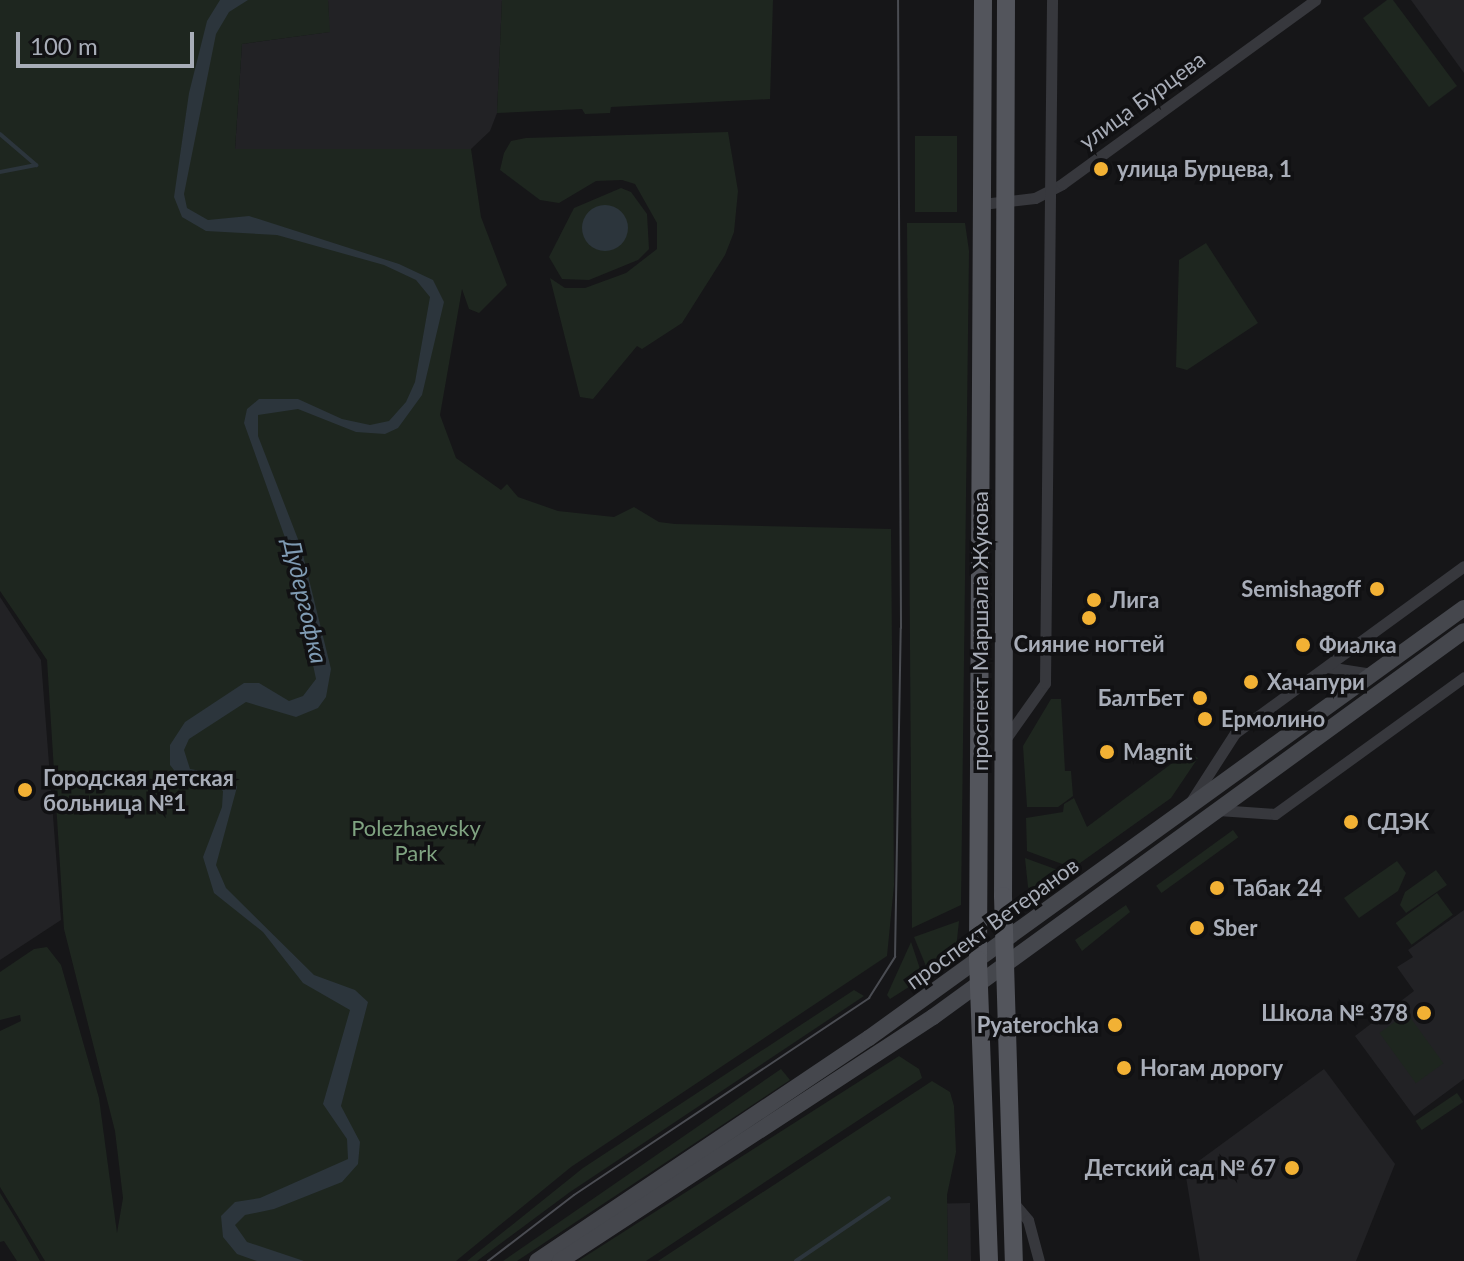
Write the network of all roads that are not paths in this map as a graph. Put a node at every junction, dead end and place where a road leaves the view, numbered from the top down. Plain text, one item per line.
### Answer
1 (983, 0) edge
2 (1006, 0) edge
3 (1052, 0) edge
4 (1315, 0) edge
5 (1050, 191) junction
6 (1003, 203) junction
7 (982, 204) junction
8 (1464, 566) edge
9 (1464, 608) edge
10 (1464, 631) edge
11 (1327, 667) junction
12 (1373, 674) junction
13 (1464, 677) edge
14 (1004, 742) junction
15 (1188, 807) junction
16 (1218, 810) junction
17 (1005, 941) junction
18 (978, 960) junction
19 (1007, 964) junction
20 (979, 984) junction
21 (1012, 1201) junction
22 (537, 1261) edge
23 (560, 1261) edge
24 (989, 1261) edge
25 (1014, 1261) edge
26 (1039, 1261) edge

1 - 7 main road, проспект Маршала Жукова
2 - 6 main road, проспект Маршала Жукова
3 - 5 street
4 - 5 street, улица Бурцева
5 - 6 street, улица Бурцева
5 - 14 street
6 - 7 street, улица Бурцева
6 - 14 main road, проспект Маршала Жукова
7 - 18 main road, проспект Маршала Жукова
8 - 11 street
9 - 12 main road, проспект Ветеранов
10 - 16 main road, проспект Ветеранов
11 - 12 street
11 - 15 street
12 - 15 main road, проспект Ветеранов
13 - 16 street
14 - 17 main road, проспект Маршала Жукова
15 - 17 main road, проспект Ветеранов
16 - 19 main road, проспект Ветеранов
17 - 18 main road, проспект Ветеранов
17 - 19 main road, проспект Маршала Жукова
18 - 20 main road, проспект Маршала Жукова
18 - 22 main road, проспект Ветеранов
19 - 20 main road, проспект Ветеранов
19 - 21 main road, проспект Маршала Жукова
20 - 23 main road, проспект Ветеранов
20 - 24 main road, проспект Маршала Жукова
21 - 25 main road, проспект Маршала Жукова
21 - 26 street

